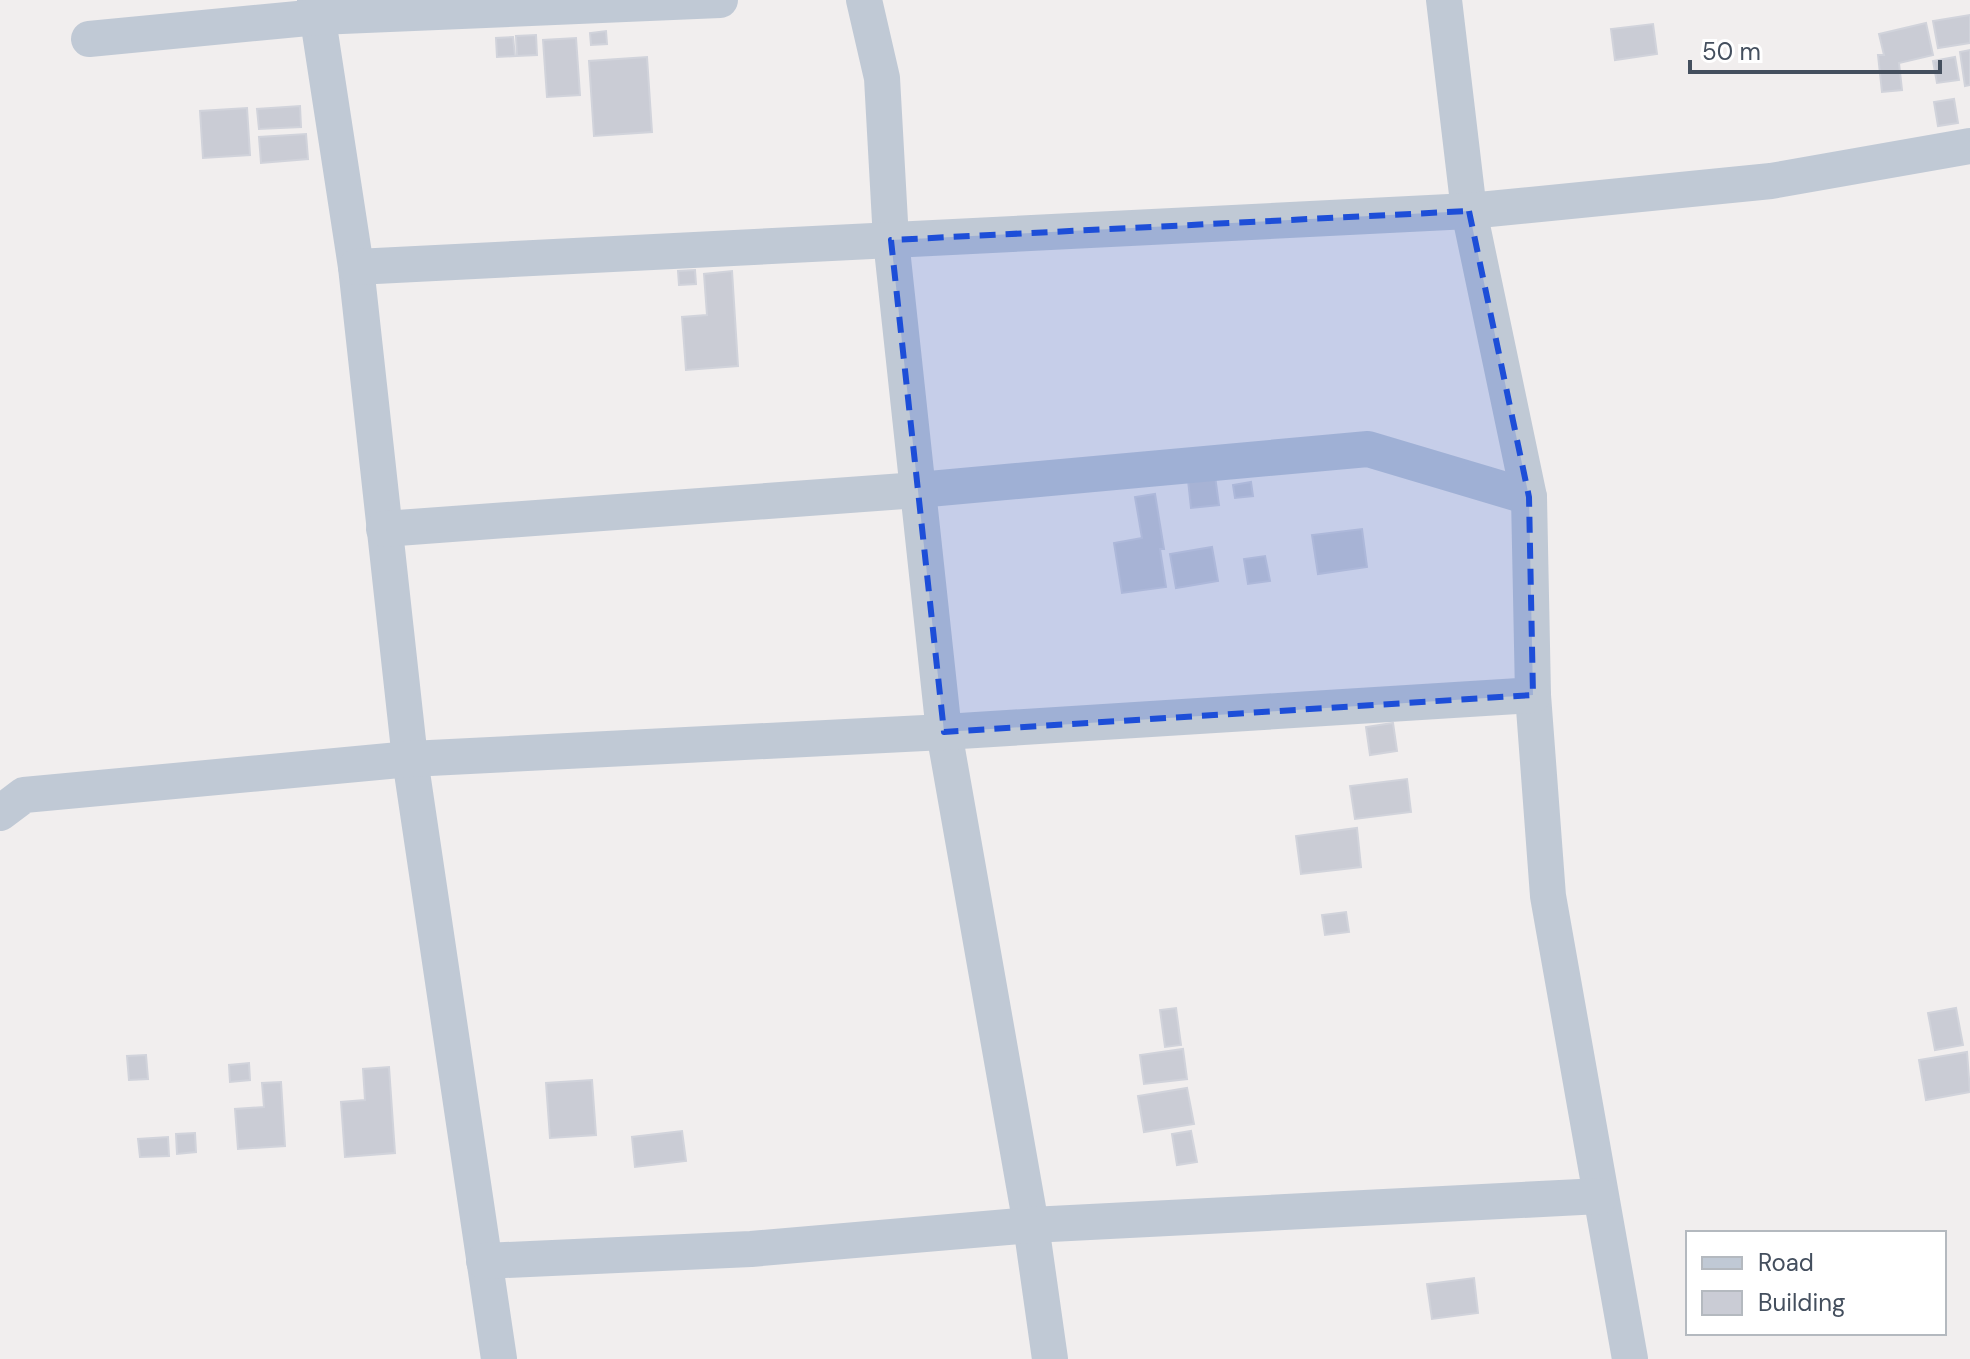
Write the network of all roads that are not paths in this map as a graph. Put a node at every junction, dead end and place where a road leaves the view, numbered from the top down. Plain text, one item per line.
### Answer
1 (720, 0) edge
2 (864, 0) edge
3 (1444, 0) edge
4 (317, 8) edge
5 (89, 39) dead end
6 (1970, 146) edge
7 (1469, 211) junction
8 (891, 240) junction
9 (356, 267) junction
10 (918, 490) junction
11 (1529, 497) junction
12 (384, 529) junction
13 (1533, 695) junction
14 (944, 732) junction
15 (410, 759) junction
16 (0, 813) edge
17 (1600, 1196) junction
18 (1031, 1225) junction
19 (484, 1261) junction
20 (499, 1359) edge
21 (1050, 1359) edge
22 (1630, 1359) edge

1 - 4 street
2 - 8 street
3 - 7 street
4 - 5 street
4 - 9 street
6 - 7 street
7 - 8 street
7 - 11 street
8 - 9 street
8 - 10 street
9 - 12 street
10 - 11 street
10 - 12 street
10 - 14 street
11 - 13 street
12 - 15 street
13 - 14 street
13 - 17 street
14 - 15 street
14 - 18 street
15 - 16 street
15 - 19 street
17 - 18 street
17 - 22 street
18 - 19 street
18 - 21 street
19 - 20 street

